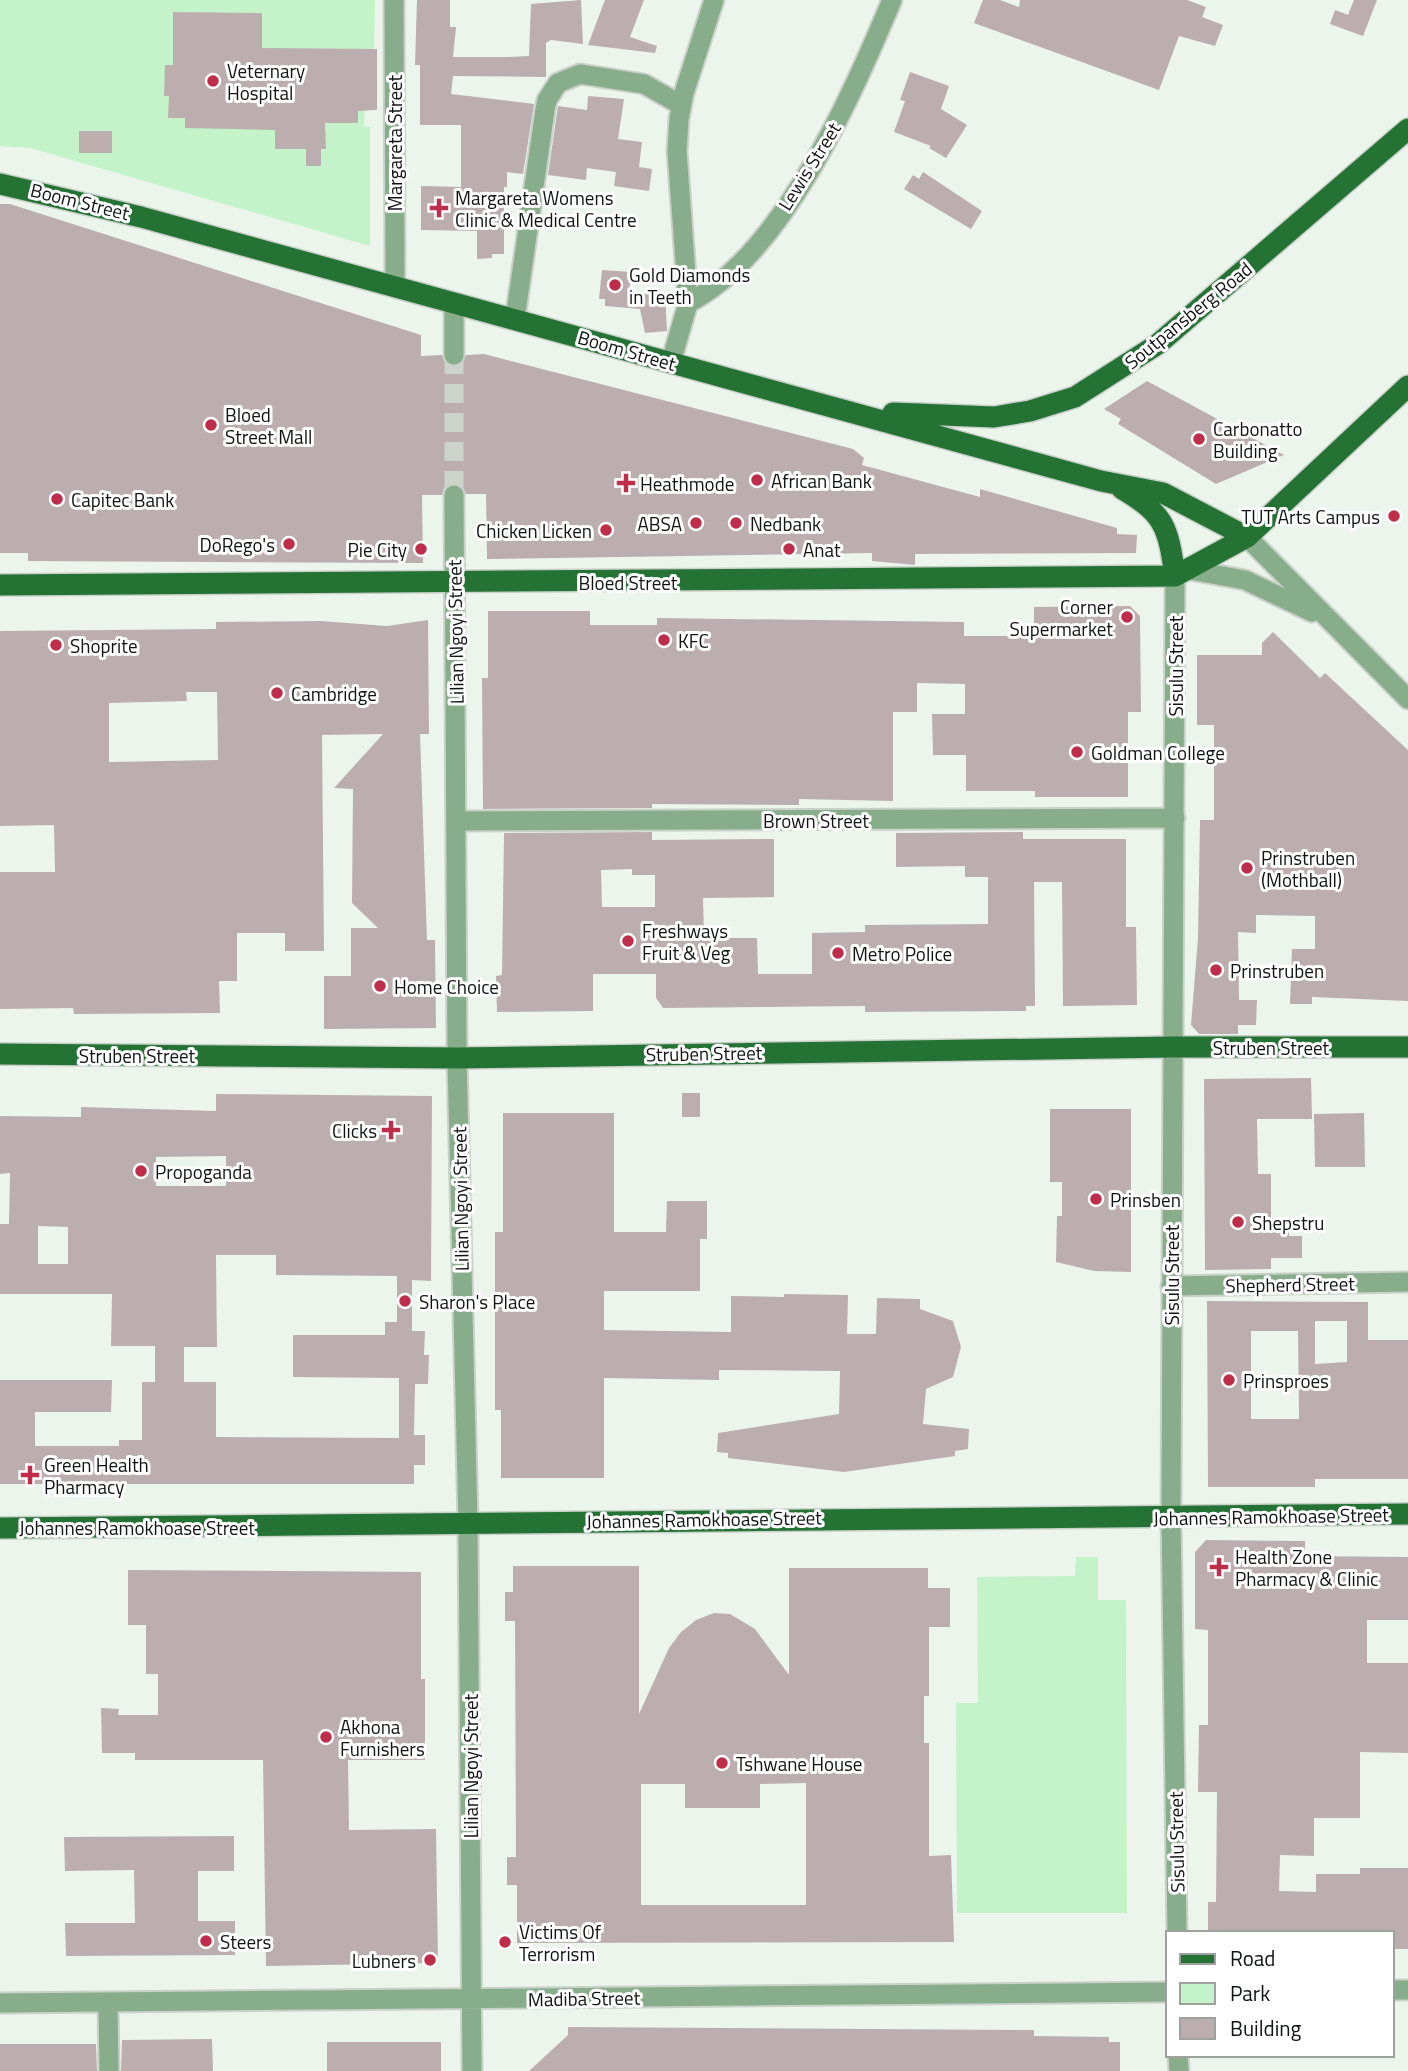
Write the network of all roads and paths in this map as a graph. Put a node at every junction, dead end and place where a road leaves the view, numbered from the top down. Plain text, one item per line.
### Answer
1 (394, 0) edge
2 (714, 0) edge
3 (892, 0) edge
4 (681, 105) junction
5 (1408, 129) edge
6 (0, 184) edge
7 (395, 286) junction
8 (454, 303) junction
9 (688, 303) junction
10 (515, 319) junction
11 (454, 355) tunnel mouth
12 (671, 362) junction
13 (1408, 386) edge
14 (846, 409) junction
15 (1114, 484) junction
16 (454, 495) tunnel mouth
17 (1247, 537) junction
18 (1182, 573) junction
19 (455, 583) junction
20 (0, 585) edge
21 (1325, 618) junction
22 (1408, 699) edge
23 (1175, 818) junction
24 (458, 821) junction
25 (1171, 1046) junction
26 (1408, 1047) edge
27 (0, 1054) edge
28 (457, 1058) junction
29 (1408, 1282) edge
30 (1171, 1286) junction
31 (1408, 1514) edge
32 (1171, 1517) junction
33 (468, 1524) junction
34 (0, 1528) edge
35 (1177, 1931) edge
36 (1166, 1992) edge
37 (471, 2000) junction
38 (108, 2002) junction
39 (0, 2003) edge
40 (108, 2071) edge
41 (472, 2071) edge

1 - 7 street, Margareta Street
2 - 4 street
3 - 9 street, Lewis Street
4 - 9 street
4 - 10 street
5 - 14 main road, Soutpansberg Road
6 - 7 main road, Boom Street
7 - 8 main road, Boom Street
8 - 10 main road, Boom Street
8 - 11 street
9 - 12 street
10 - 12 main road, Boom Street
12 - 14 main road, Boom Street
13 - 17 main road
14 - 15 main road, Boom Street
15 - 17 main road, Boom Street
15 - 18 main road
16 - 19 street, Lilian Ngoyi Street
17 - 18 main road, Bloed Street
17 - 21 street
18 - 19 main road, Bloed Street
18 - 21 street
18 - 23 street, Sisulu Street
19 - 20 main road, Bloed Street
19 - 24 street, Lilian Ngoyi Street
21 - 22 street
23 - 24 street, Brown Street
23 - 25 street, Sisulu Street
24 - 28 street, Lilian Ngoyi Street
25 - 26 main road, Struben Street
25 - 28 main road, Struben Street
25 - 30 street, Sisulu Street
27 - 28 main road, Struben Street
28 - 33 street, Lilian Ngoyi Street
29 - 30 street, Shepherd Street
30 - 32 street, Sisulu Street
31 - 32 main road, Johannes Ramokhoase Street
32 - 33 main road, Johannes Ramokhoase Street
32 - 35 street, Sisulu Street
33 - 34 main road, Johannes Ramokhoase Street
33 - 37 street, Lilian Ngoyi Street
36 - 37 street, Madiba Street
37 - 38 street, Madiba Street
37 - 41 street, Lilian Ngoyi Street
38 - 39 street, Madiba Street
38 - 40 street

